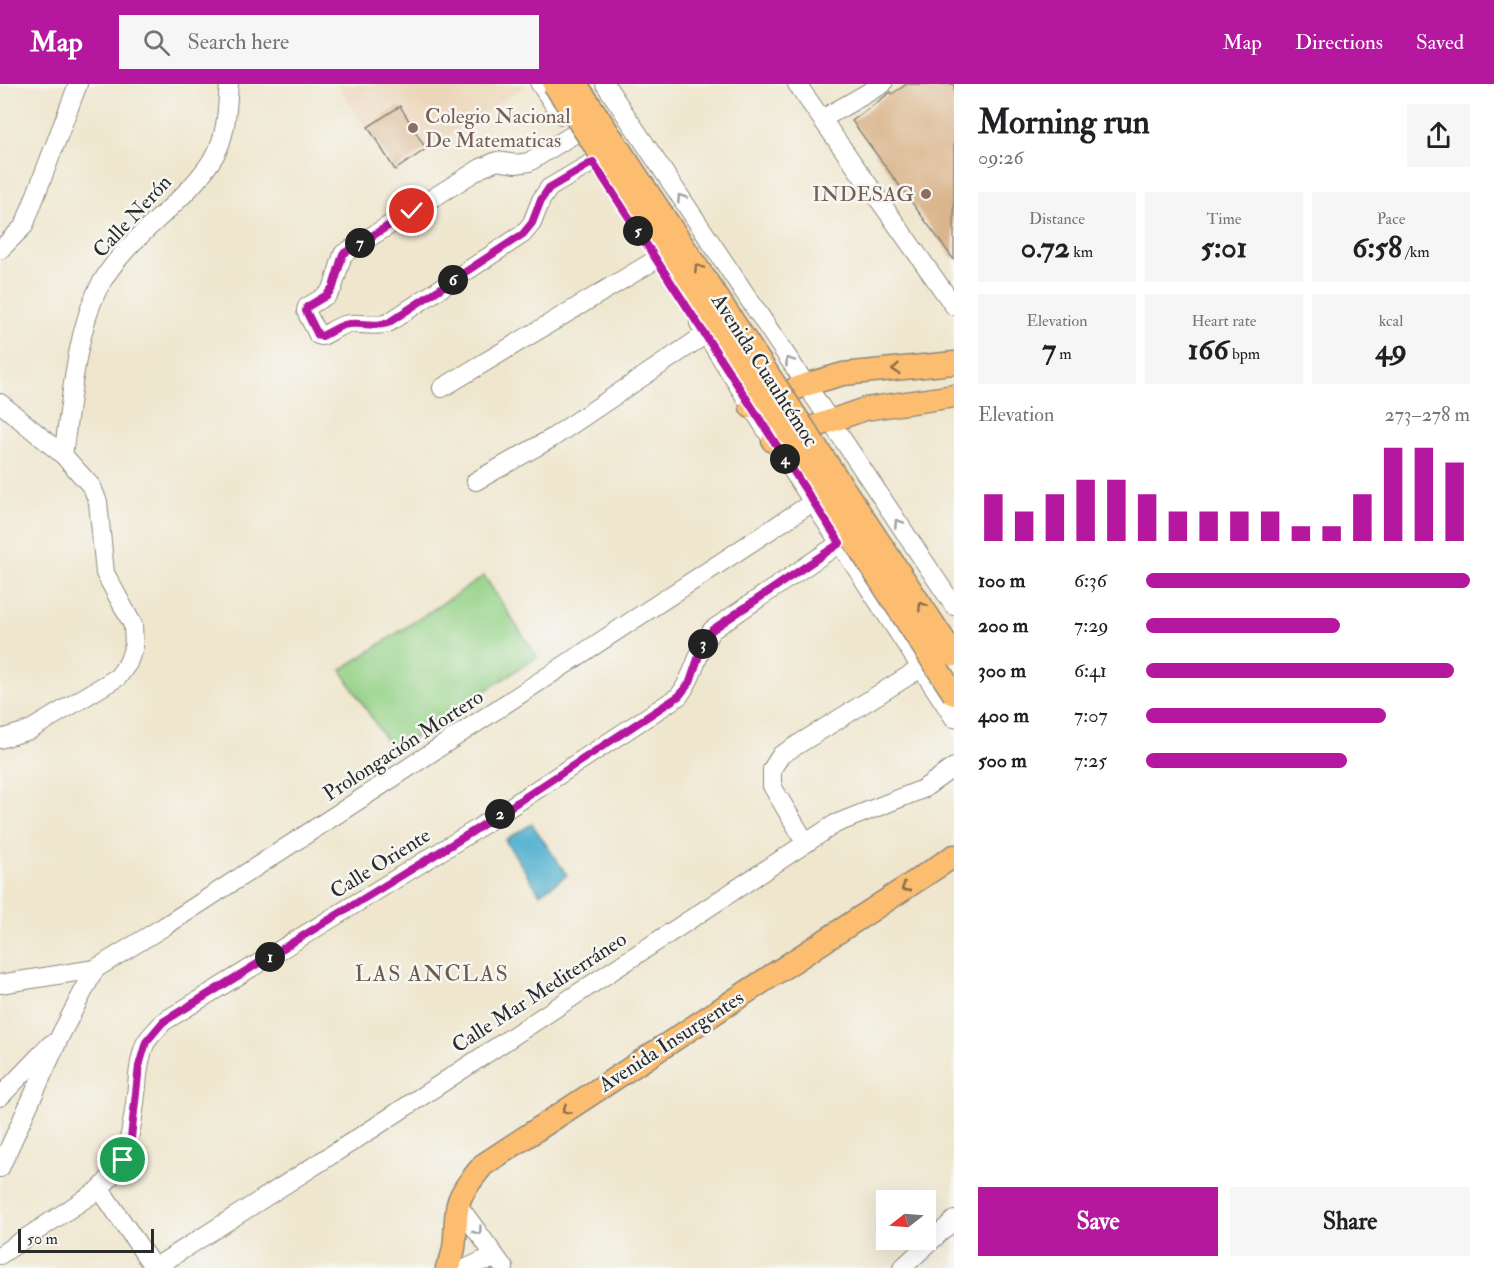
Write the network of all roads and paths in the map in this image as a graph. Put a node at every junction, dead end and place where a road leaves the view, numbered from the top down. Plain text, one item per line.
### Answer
1 (78, 84) edge
2 (229, 84) edge
3 (540, 84) edge
4 (554, 84) edge
5 (576, 84) edge
6 (605, 84) edge
7 (797, 84) edge
8 (883, 84) edge
9 (822, 119) junction
10 (574, 134) junction
11 (593, 162) junction
12 (0, 250) edge
13 (657, 259) junction
14 (954, 306) edge
15 (706, 334) junction
16 (954, 363) edge
17 (805, 385) junction
18 (442, 388) dead end
19 (954, 396) edge
20 (0, 403) edge
21 (751, 407) junction
22 (829, 420) junction
23 (773, 441) junction
24 (63, 454) junction
25 (476, 481) dead end
26 (813, 502) junction
27 (840, 543) junction
28 (954, 606) edge
29 (954, 655) edge
30 (921, 668) junction
31 (954, 694) edge
32 (954, 717) edge
33 (0, 739) edge
34 (954, 767) edge
35 (806, 843) junction
36 (954, 856) edge
37 (95, 969) junction
38 (0, 984) edge
39 (61, 1034) junction
40 (0, 1097) edge
41 (0, 1168) edge
42 (100, 1189) junction
43 (458, 1205) junction
44 (954, 1220) edge
45 (0, 1254) edge
46 (500, 1263) edge
47 (154, 1268) edge
48 (447, 1268) edge
49 (467, 1268) edge
50 (902, 1268) edge

1 - 12 street
2 - 24 street, Calle Nerón
3 - 10 street
4 - 31 main road, Avenida Cuauhtémoc, bridge
29 -> 5 main road, Avenida Cuauhtémoc, bridge
17 -> 6 street
7 - 9 street
8 - 9 street
9 - 14 street
10 - 11 street
10 - 11 street
11 - 13 street
13 - 15 street
13 - 18 street
15 - 21 street
15 - 25 street
16 -> 17 main road
17 - 21 main road
17 - 22 street
19 - 22 main road
20 - 24 street
21 - 23 street
22 - 23 main road
28 -> 22 street
23 - 26 street
24 - 33 street
26 - 27 street
26 - 37 street, Prolongación Mortero
27 - 30 street
27 - 42 street, Calle Oriente
30 - 32 street
30 - 35 street
34 - 35 street, Calle Mar Mediterráneo
35 - 47 street, Calle Mar Mediterráneo
36 -> 43 main road, Avenida Insurgentes
37 - 38 street, Prolongación Mortero
37 - 39 street
39 - 40 street
39 - 41 street
42 - 45 street, Calle Oriente
42 - 47 street
43 -> 46 street
43 - 48 main road, Avenida Insurgentes
44 - 50 street
46 - 49 street

